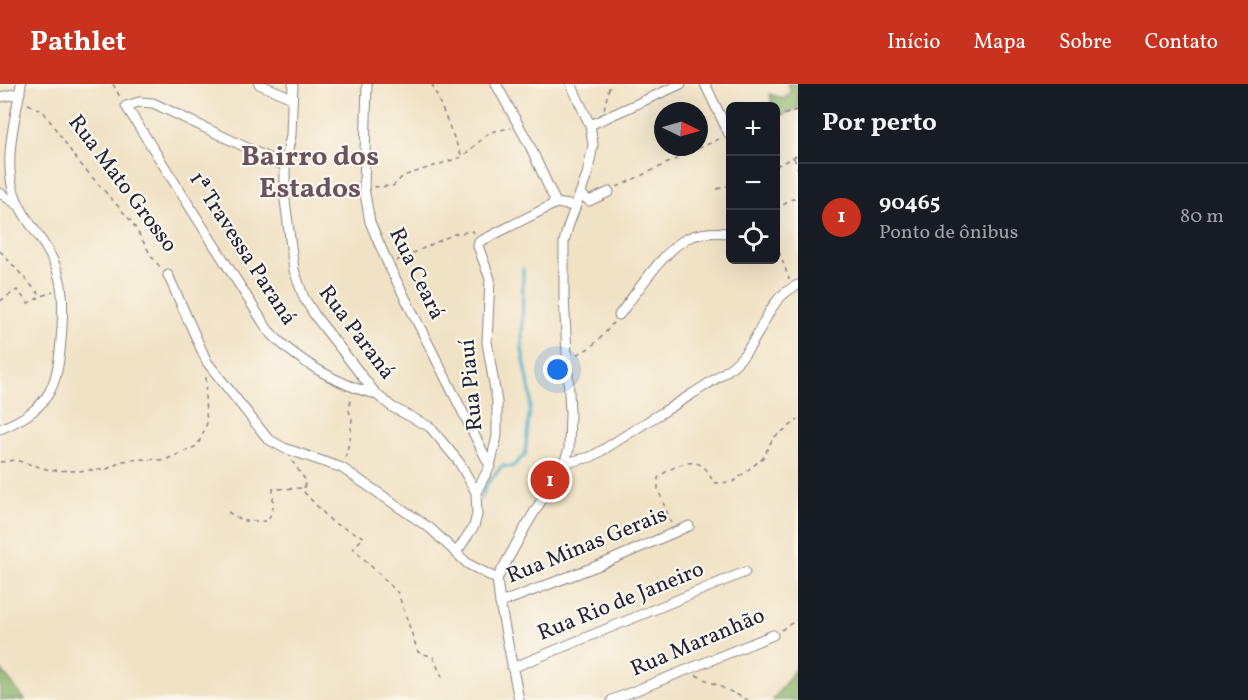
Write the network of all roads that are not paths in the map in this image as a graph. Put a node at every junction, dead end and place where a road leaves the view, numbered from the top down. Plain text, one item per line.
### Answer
1 (259, 84) edge
2 (292, 84) edge
3 (367, 84) edge
4 (496, 84) edge
5 (571, 84) edge
6 (681, 84) edge
7 (705, 84) edge
8 (20, 93) edge
9 (0, 97) edge
10 (292, 98) junction
11 (590, 125) junction
12 (726, 127) edge
13 (285, 166) junction
14 (609, 192) road end
15 (0, 193) edge
16 (580, 193) junction
17 (556, 203) junction
18 (18, 206) junction
19 (575, 206) junction
20 (726, 232) edge
21 (168, 275) road end
22 (795, 286) edge
23 (619, 315) road end
24 (376, 394) junction
25 (0, 429) edge
26 (564, 463) junction
27 (490, 466) junction
28 (476, 492) junction
29 (688, 526) dead end
30 (456, 553) junction
31 (745, 572) dead end
32 (497, 579) junction
33 (500, 603) junction
34 (773, 635) road end
35 (512, 668) junction
36 (519, 700) edge
37 (612, 700) edge

1 - 10 street
2 - 10 street, Rua Paraná
3 - 27 street, Rua Ceará
4 - 17 street
5 - 11 street
6 - 11 street
7 - 12 street
8 - 9 street
8 - 18 street
10 - 13 street, Rua Paraná
11 - 16 street
13 - 24 street, Rua Paraná
13 - 24 street, 1ª Travessa Paraná
14 - 16 street
15 - 18 street
16 - 19 street
17 - 19 street
17 - 27 street, Rua Piauí
18 - 25 street
19 - 26 street
20 - 23 street
21 - 30 street, Rua Mato Grosso
22 - 26 street
24 - 28 street, Rua Paraná
26 - 32 street
27 - 28 street, Rua Piauí
28 - 30 street, Rua Piauí
29 - 33 street, Rua Minas Gerais
30 - 32 street, Rua Mato Grosso
31 - 35 street, Rua Rio de Janeiro
32 - 33 street
33 - 35 street
34 - 37 street, Rua Maranhão
35 - 36 street

